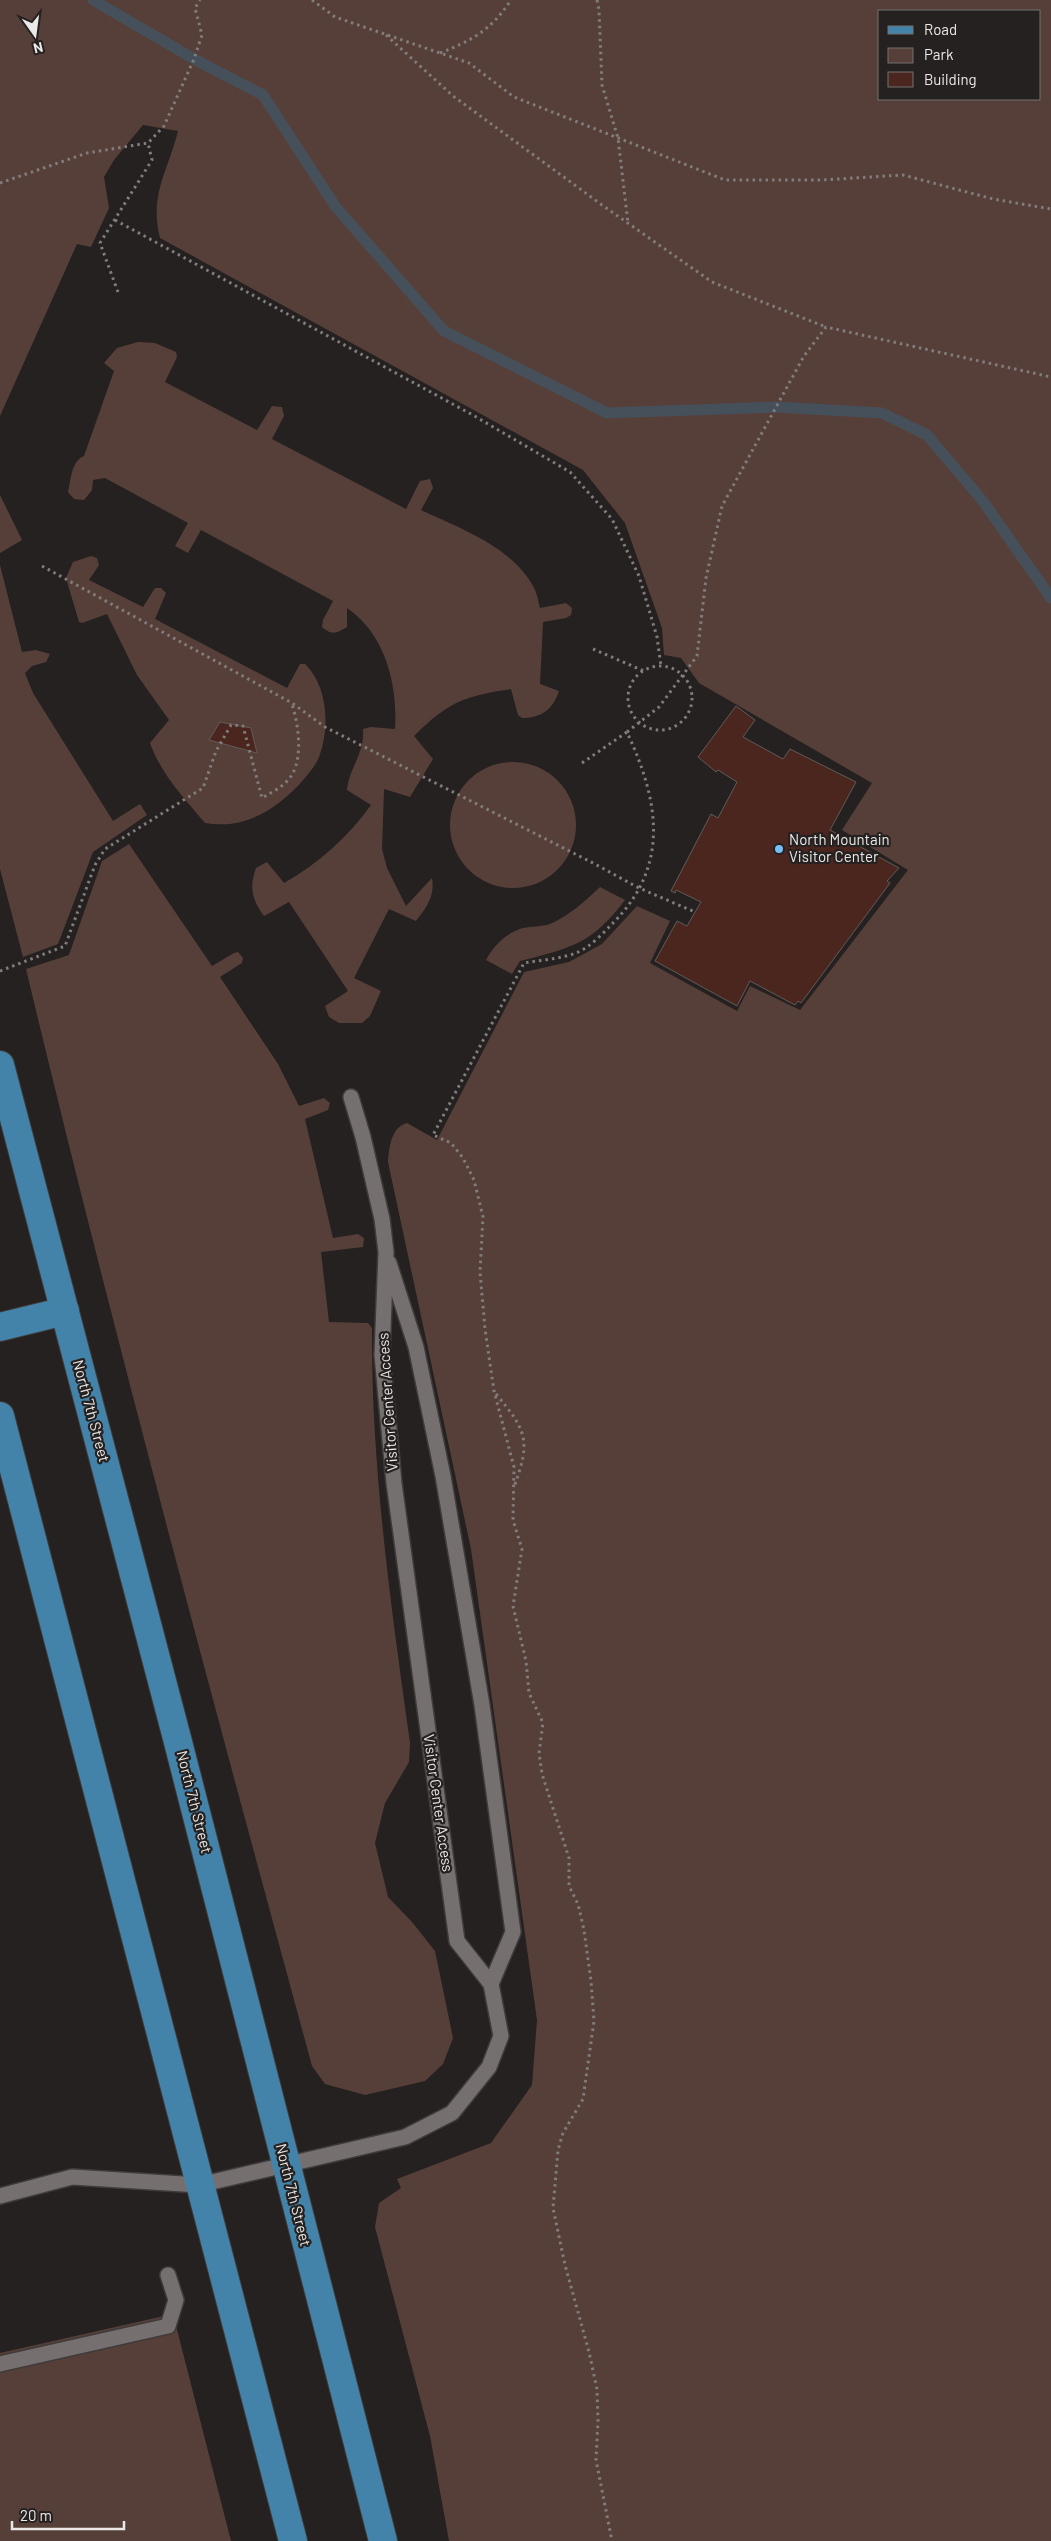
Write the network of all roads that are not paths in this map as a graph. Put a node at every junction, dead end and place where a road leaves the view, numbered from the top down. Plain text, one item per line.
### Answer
1 (0, 1065) edge
2 (351, 1097) dead end
3 (386, 1252) junction
4 (65, 1311) junction
5 (0, 1327) edge
6 (0, 1416) edge
7 (491, 1984) junction
8 (285, 2163) junction
9 (198, 2186) junction
10 (0, 2196) edge
11 (168, 2275) dead end
12 (0, 2364) edge
13 (293, 2541) edge
14 (382, 2541) edge

1 - 4 main road, North 7th Street
2 - 3 lane
3 - 7 lane, Visitor Center Access
3 - 7 lane, Visitor Center Access
4 - 5 main road
4 - 8 main road, North 7th Street
6 - 9 main road
7 - 8 lane, Visitor Center Access
8 - 9 lane, Visitor Center Access
8 - 14 main road, North 7th Street
9 - 10 lane, Visitor Center Access
9 - 13 main road
11 - 12 lane

